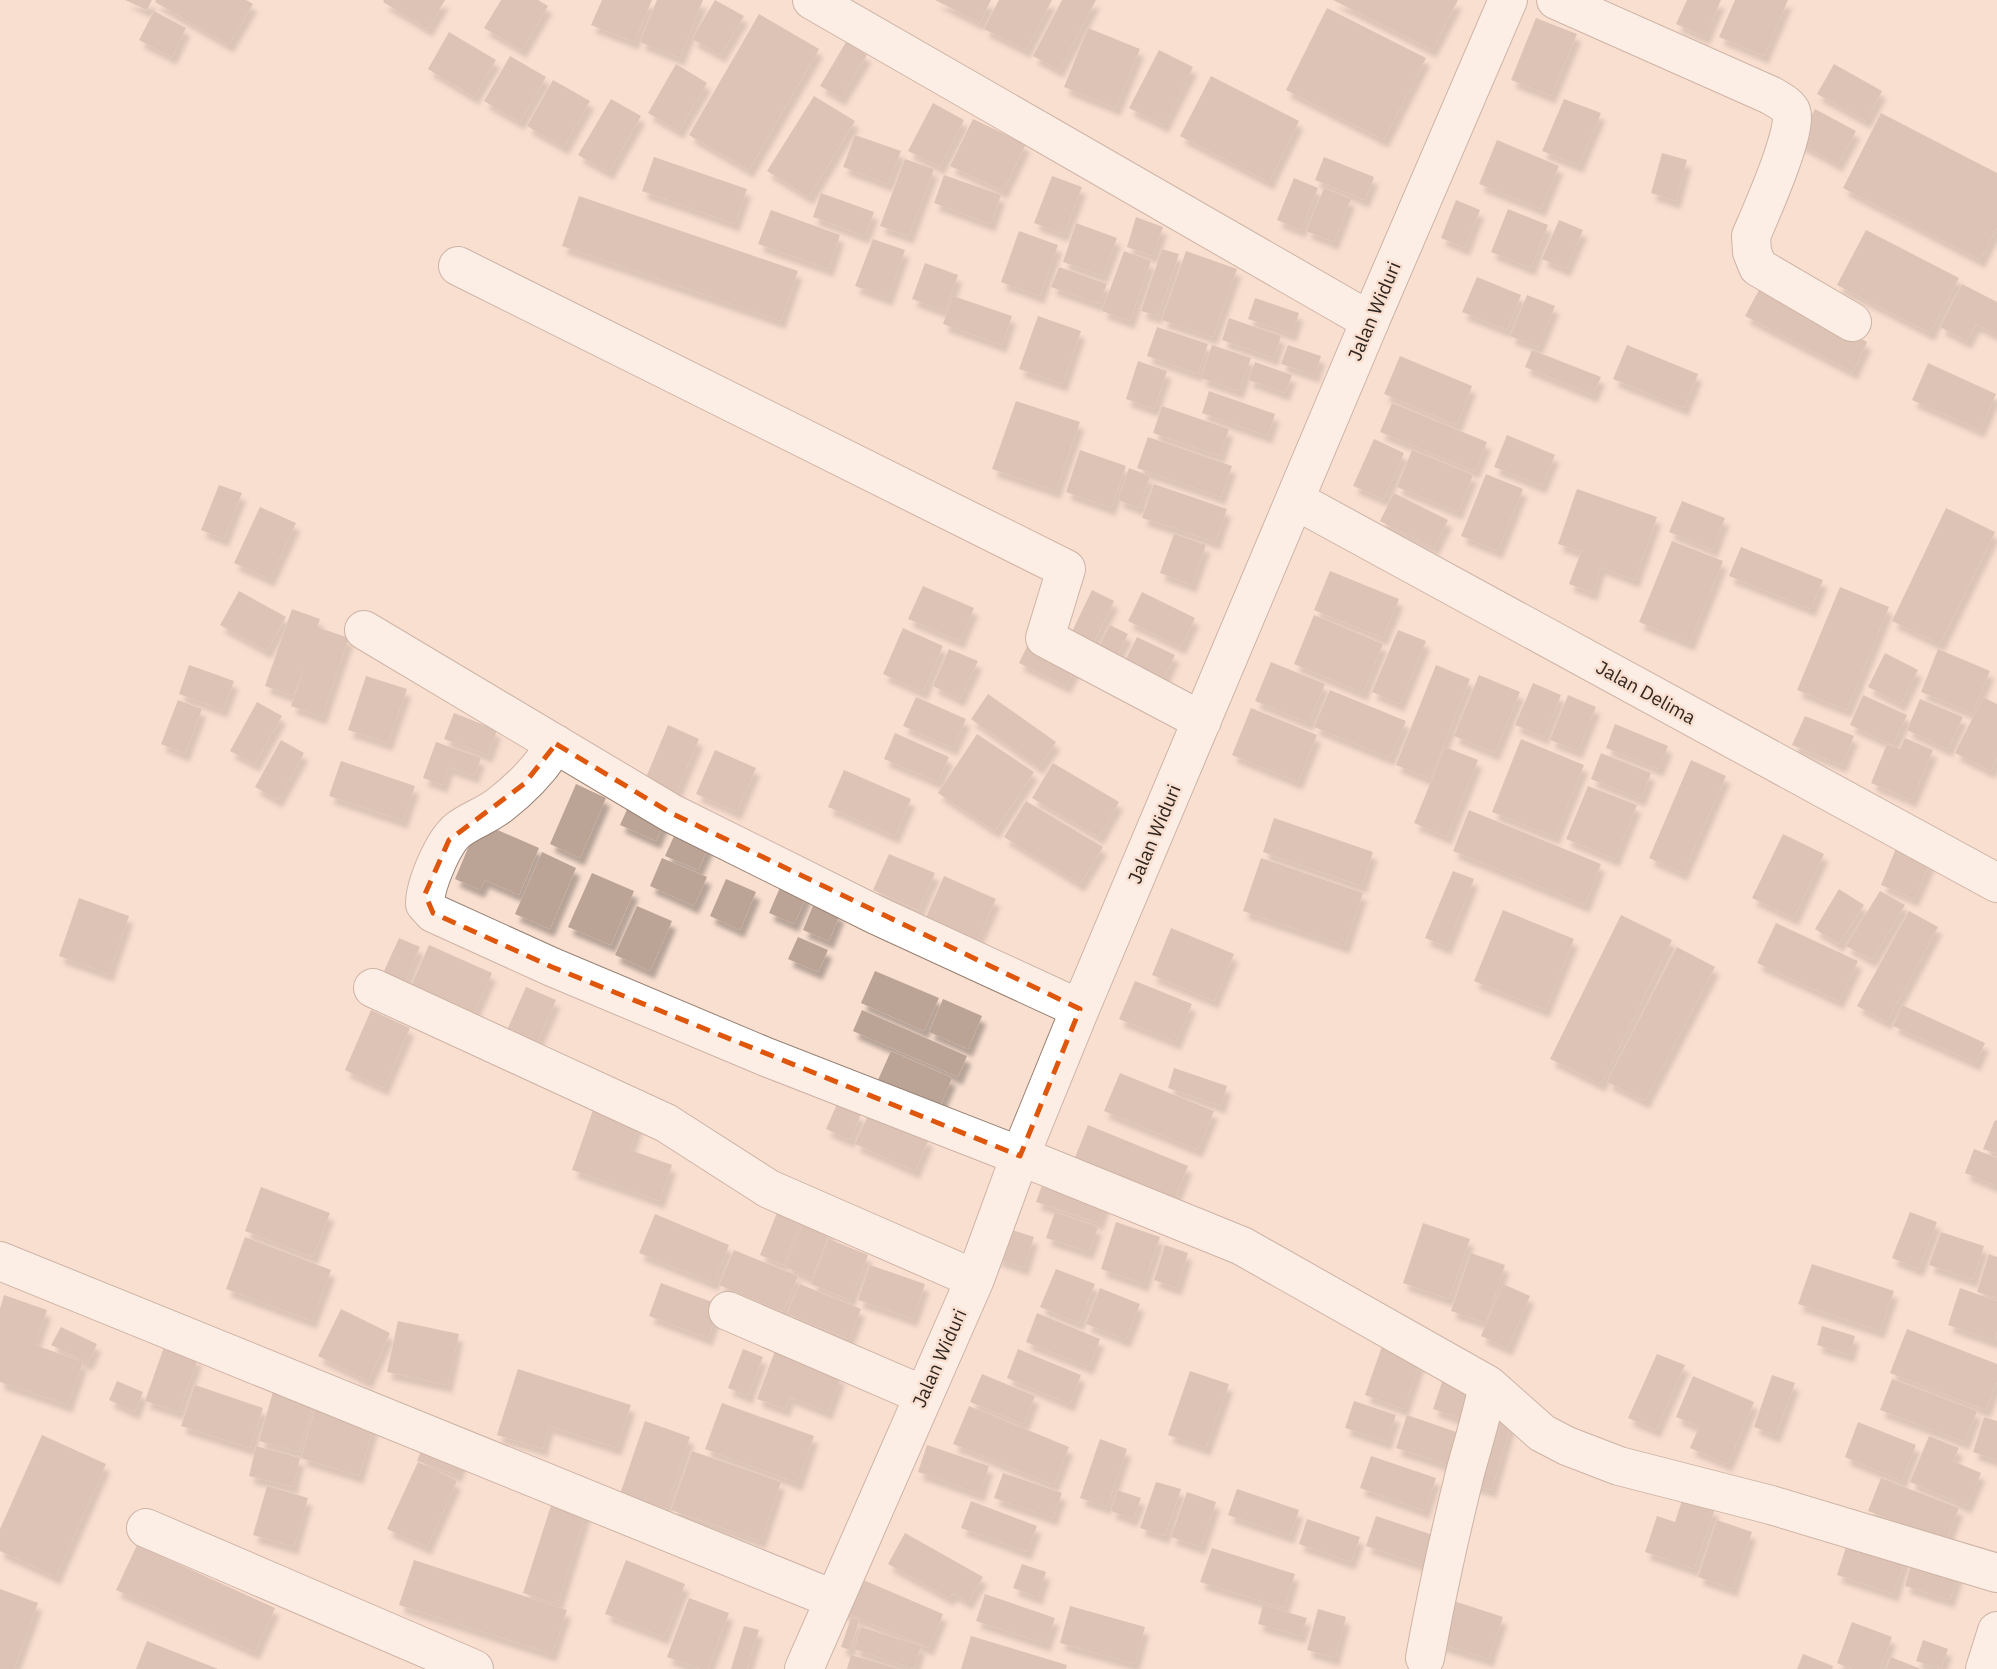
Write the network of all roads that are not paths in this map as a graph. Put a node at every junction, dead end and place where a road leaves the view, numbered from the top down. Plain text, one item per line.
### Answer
1 (812, 0) edge
2 (1508, 0) edge
3 (1556, 0) edge
4 (458, 266) dead end
5 (1370, 321) junction
6 (1852, 322) dead end
7 (1295, 500) junction
8 (364, 630) dead end
9 (1202, 721) junction
10 (556, 744) junction
11 (1997, 883) edge
12 (373, 989) dead end
13 (1080, 1009) junction
14 (1020, 1156) junction
15 (0, 1261) edge
16 (975, 1279) junction
17 (728, 1311) dead end
18 (1488, 1385) junction
19 (923, 1395) junction
20 (146, 1528) dead end
21 (1997, 1573) edge
22 (833, 1599) junction
23 (1997, 1631) edge
24 (1425, 1658) dead end
25 (474, 1669) edge
26 (804, 1669) edge
27 (1985, 1669) edge

1 - 5 street
2 - 5 street, Jalan Widuri
3 - 6 street
4 - 9 street
5 - 7 street, Jalan Widuri
7 - 9 street, Jalan Widuri
7 - 11 street, Jalan Delima
8 - 10 street
9 - 13 street, Jalan Widuri
10 - 13 street
10 - 14 street
12 - 16 street
13 - 14 street, Jalan Widuri
14 - 16 street, Jalan Widuri
14 - 18 street
15 - 22 street
16 - 19 street, Jalan Widuri
17 - 19 street
18 - 21 street
18 - 24 street
19 - 22 street, Jalan Widuri
20 - 25 street
22 - 26 street, Jalan Widuri
23 - 27 street

